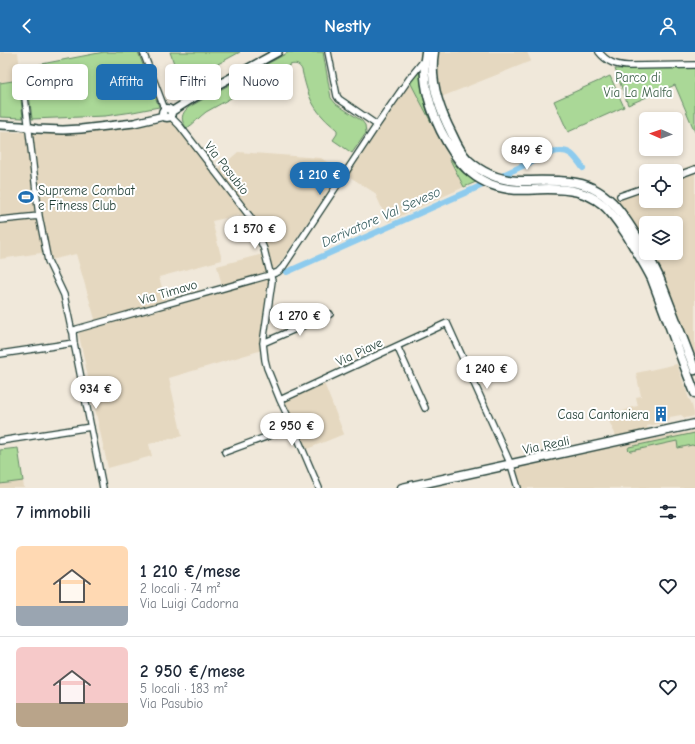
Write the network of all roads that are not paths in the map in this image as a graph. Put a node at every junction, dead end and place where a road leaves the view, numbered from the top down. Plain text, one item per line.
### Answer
1 (143, 52) edge
2 (273, 52) edge
3 (278, 52) edge
4 (328, 52) edge
5 (434, 52) edge
6 (599, 52) edge
7 (426, 55) edge
8 (695, 65) edge
9 (221, 81) edge
10 (221, 83) edge
11 (26, 100) edge
12 (190, 100) edge
13 (167, 113) junction
14 (0, 125) edge
15 (377, 125) junction
16 (29, 128) junction
17 (0, 129) edge
18 (695, 169) edge
19 (683, 173) edge
20 (639, 189) edge
21 (620, 196) dead end
22 (39, 216) junction
23 (0, 220) edge
24 (639, 240) edge
25 (650, 260) edge
26 (270, 275) junction
27 (330, 314) dead end
28 (73, 333) junction
29 (74, 343) junction
30 (263, 344) junction
31 (397, 346) junction
32 (0, 354) edge
33 (695, 370) edge
34 (695, 392) edge
35 (280, 400) junction
36 (424, 408) dead end
37 (695, 424) edge
38 (91, 427) junction
39 (292, 427) junction
40 (0, 441) edge
41 (225, 452) dead end
42 (511, 465) junction
43 (427, 485) edge
44 (103, 488) edge
45 (319, 488) edge
46 (402, 488) edge
47 (518, 488) edge

1 - 13 street, Via Pasubio
2 - 9 street
3 - 10 street
4 - 15 street
5 - 24 main road
6 - 8 street
7 - 15 street
7 - 34 main road
11 - 16 street
12 - 13 street
13 - 16 street
13 - 26 street, Via Pasubio
14 - 16 street
15 - 26 street
16 - 17 street
16 - 22 street
18 - 19 street
20 - 21 street
22 - 23 street
22 - 28 street
25 - 33 main road
26 - 28 street, Via Timavo
26 - 30 street, Via Pasubio
27 - 30 street
28 - 29 street
29 - 32 street
29 - 38 street
30 - 35 street, Via Pasubio
31 - 35 street, Via Piave
31 - 36 street
31 - 42 street, Via Piave
35 - 39 street, Via Pasubio
37 - 42 main road, Via Reali
38 - 40 street
38 - 44 street
39 - 41 street
39 - 45 street, Via Pasubio
42 - 43 main road, Via Reali
42 - 47 street
43 - 46 main road, Via Reali

